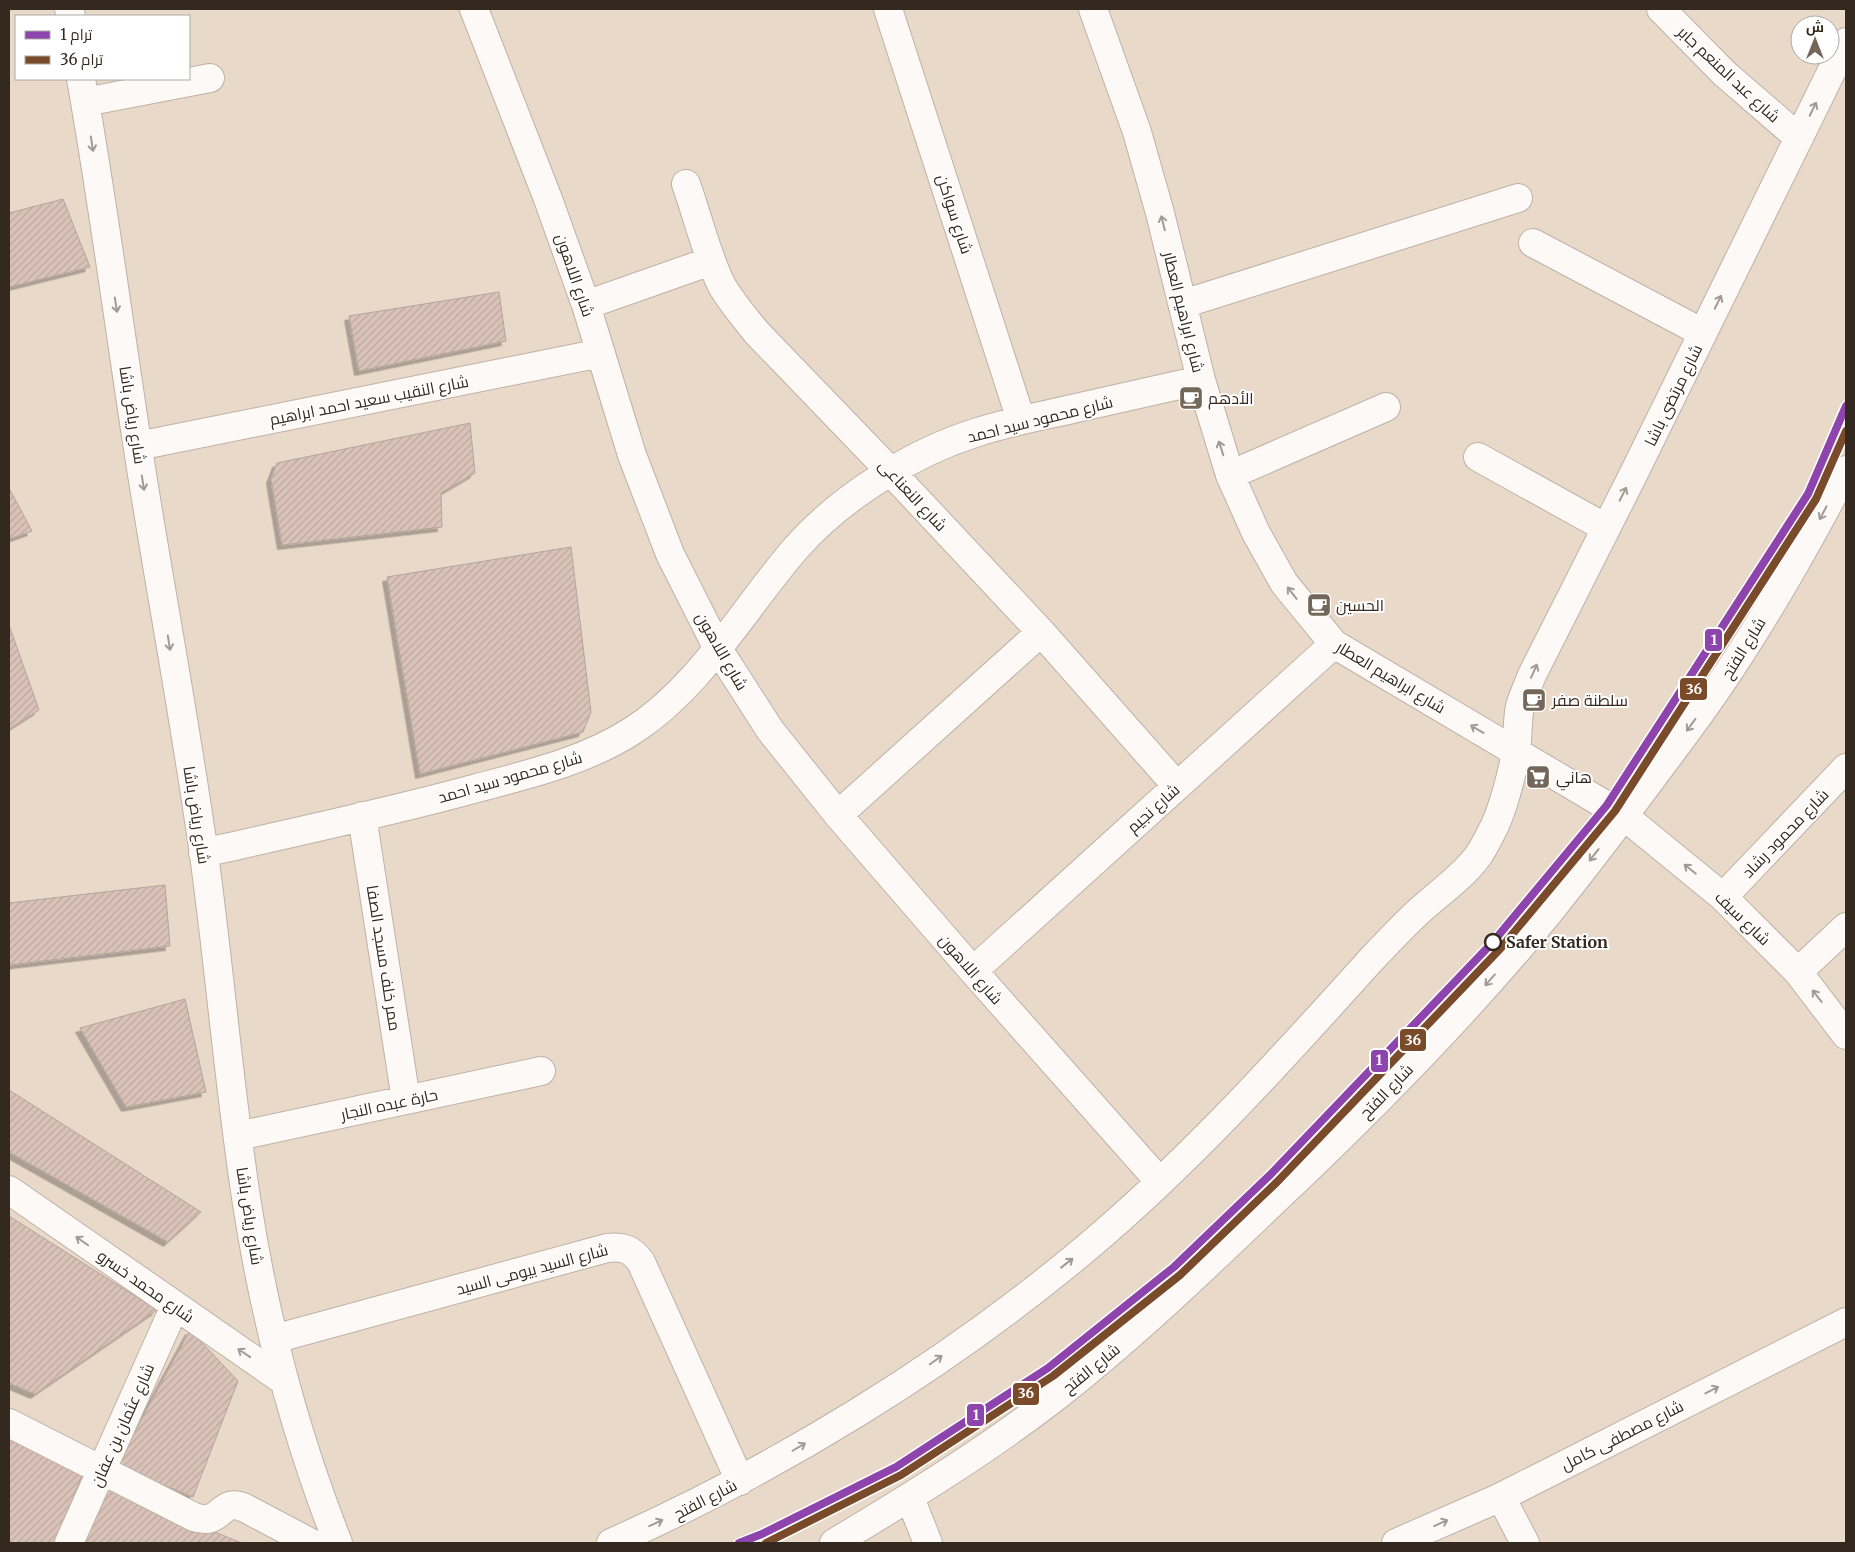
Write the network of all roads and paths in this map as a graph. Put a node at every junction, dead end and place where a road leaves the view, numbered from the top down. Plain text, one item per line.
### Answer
1 (474, 9) edge
2 (888, 9) edge
3 (1093, 9) edge
4 (1661, 9) edge
5 (1846, 42) edge
6 (210, 78) dead end
7 (189, 80) edge
8 (190, 80) edge
9 (83, 90) edge
10 (1799, 138) junction
11 (686, 184) dead end
12 (1518, 198) dead end
13 (1533, 243) dead end
14 (711, 261) junction
15 (586, 304) junction
16 (1183, 304) junction
17 (1703, 333) junction
18 (601, 353) junction
19 (1201, 380) junction
20 (1386, 407) dead end
21 (1021, 420) junction
22 (138, 446) junction
23 (1478, 457) dead end
24 (1846, 470) edge
25 (892, 472) junction
26 (1230, 475) junction
27 (1606, 528) junction
28 (1040, 632) junction
29 (1334, 644) junction
30 (718, 649) junction
31 (1516, 752) junction
32 (1846, 768) edge
33 (1177, 786) junction
34 (838, 815) junction
35 (362, 816) junction
36 (1624, 816) junction
37 (203, 853) junction
38 (1723, 897) junction
39 (1846, 927) edge
40 (973, 971) junction
41 (1798, 972) junction
42 (1846, 1035) edge
43 (540, 1071) dead end
44 (406, 1100) junction
45 (238, 1136) junction
46 (1160, 1182) junction
47 (9, 1190) edge
48 (175, 1306) junction
49 (1846, 1322) edge
50 (274, 1339) junction
51 (284, 1381) junction
52 (9, 1422) edge
53 (102, 1469) junction
54 (740, 1480) junction
55 (1501, 1497) junction
56 (910, 1498) junction
57 (68, 1543) edge
58 (311, 1543) edge
59 (338, 1543) edge
60 (611, 1543) edge
61 (834, 1543) edge
62 (928, 1543) edge
63 (1396, 1543) edge
64 (1525, 1543) edge

1 - 15 street, شارع اللاهون
2 - 21 street, شارع سواكن
16 -> 3 street, شارع ابراهيم العطار
4 - 10 street, شارع عبد المنعم جابر
10 -> 5 street, شارع مرتضى باشا
6 - 8 street
7 - 9 street
9 -> 22 street, شارع رياض باشا
17 -> 10 street, شارع مرتضى باشا
11 - 14 street, شارع النعناعى
12 - 16 street
13 - 17 street
14 - 15 street
14 - 25 street, شارع النعناعى
15 - 18 street, شارع اللاهون
16 - 19 street, شارع ابراهيم العطار
27 -> 17 street, شارع مرتضى باشا
18 - 22 street, شارع النقيب سعيد احمد ابراهيم
18 - 30 street, شارع اللاهون
19 - 21 street, شارع محمود سيد احمد
26 -> 19 street, شارع ابراهيم العطار
20 - 26 street
21 - 25 street, شارع محمود سيد احمد
22 -> 37 street, شارع رياض باشا
23 - 27 street
24 -> 36 street, شارع الفتح
25 - 28 street, شارع النعناعى
25 - 30 street, شارع محمود سيد احمد
29 -> 26 street, شارع ابراهيم العطار
31 -> 27 street, شارع مرتضى باشا
28 - 33 street, شارع النعناعى
28 - 34 street
31 -> 29 street, شارع ابراهيم العطار
29 - 33 street, شارع نجيم
30 - 34 street, شارع اللاهون
30 - 35 street, شارع محمود سيد احمد
31 - 36 street, شارع ابراهيم العطار
31 - 46 street, شارع الفتح
32 - 38 street, شارع محمود رشاد
33 - 40 street, شارع نجيم
34 - 40 street, شارع اللاهون
35 - 37 street, شارع محمود سيد احمد
35 - 44 street, ممر خلف مسجد الصفا
38 -> 36 street, شارع سيف
36 -> 56 street, شارع الفتح
37 - 45 street, شارع رياض باشا
38 - 41 street, شارع سيف
39 - 41 street
40 - 46 street, شارع اللاهون
42 -> 41 street, شارع سيف
43 - 44 street, حارة عبده النجار
44 - 45 street, حارة عبده النجار
45 - 50 street, شارع رياض باشا
54 -> 46 street, شارع الفتح
48 -> 47 street, شارع محمد خسرو
51 -> 48 street, شارع محمد خسرو
48 - 53 street, شارع عثمان بن عفان
55 -> 49 street, شارع مصطفى كامل
50 - 51 street, شارع رياض باشا
50 - 54 street, شارع السيد بيومى السيد
51 - 59 street, شارع رياض باشا
52 - 53 street
53 - 57 street, شارع عثمان بن عفان
53 - 58 street
60 -> 54 street, شارع الفتح
63 -> 55 street, شارع مصطفى كامل
55 - 64 street
56 - 61 street, شارع الفتح
56 - 62 street

